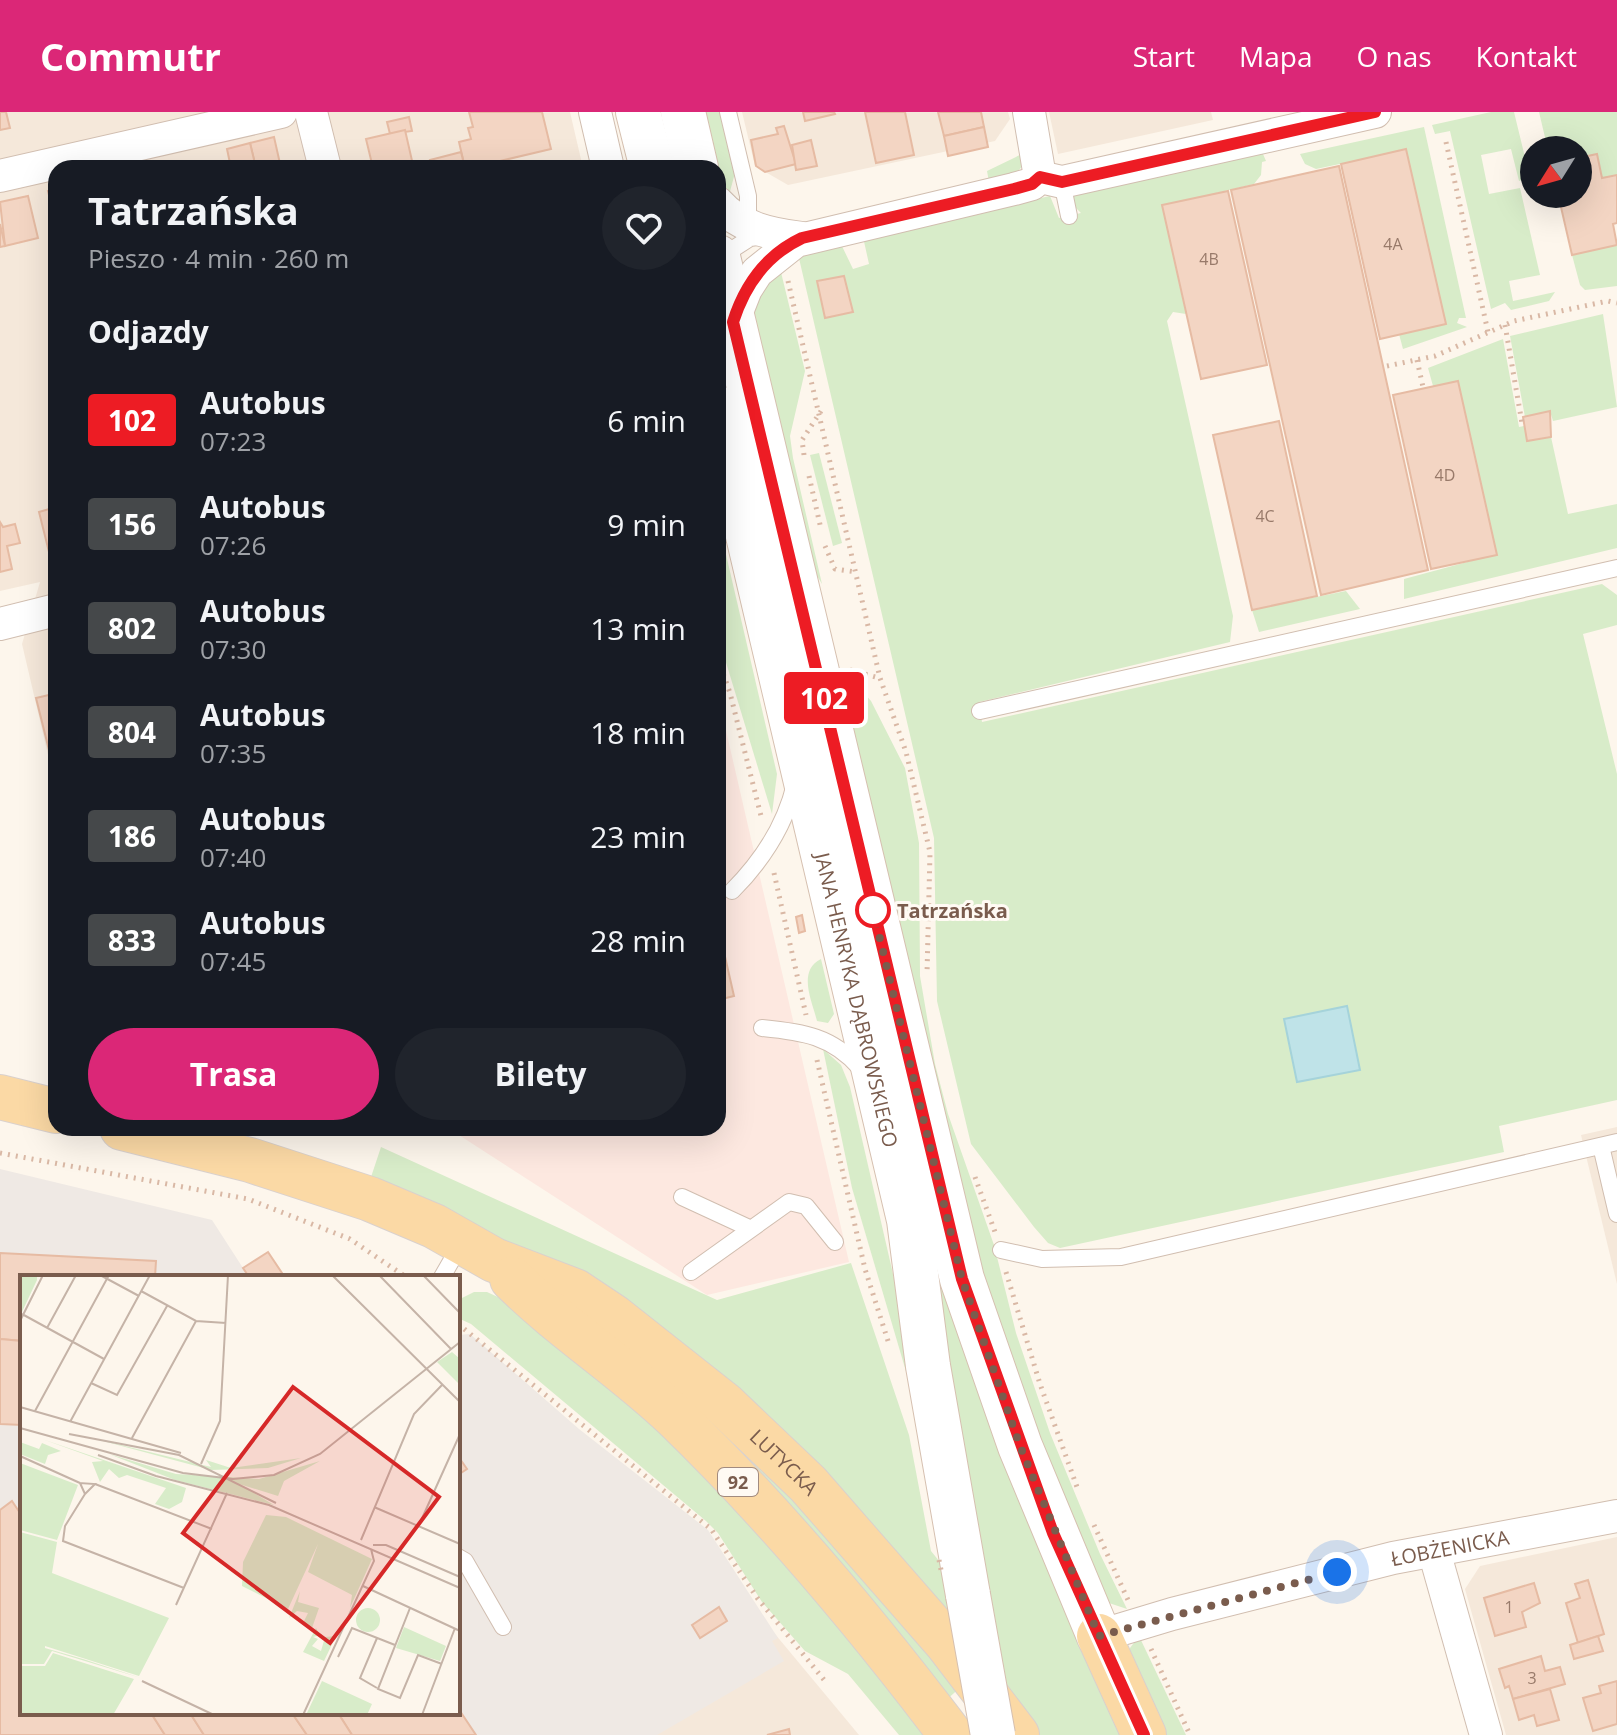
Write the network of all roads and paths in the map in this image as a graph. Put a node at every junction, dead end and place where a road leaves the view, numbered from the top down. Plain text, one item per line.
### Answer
1 (281, 112) edge
2 (311, 112) edge
3 (595, 112) edge
4 (638, 112) edge
5 (683, 112) edge
6 (728, 112) edge
7 (1029, 112) edge
8 (1375, 112) edge
9 (1446, 142) dead end
10 (70, 160) edge
11 (323, 160) edge
12 (606, 160) edge
13 (650, 160) edge
14 (694, 160) edge
15 (48, 165) edge
16 (0, 176) edge
17 (1051, 179) junction
18 (726, 207) edge
19 (1069, 216) dead end
20 (775, 233) junction
21 (726, 253) edge
22 (787, 279) dead end
23 (726, 292) edge
24 (1617, 303) edge
25 (733, 322) junction
26 (1505, 325) junction
27 (1488, 332) junction
28 (1417, 360) junction
29 (1387, 366) dead end
30 (1423, 387) dead end
31 (821, 411) junction
32 (1522, 423) dead end
33 (726, 450) edge
34 (804, 456) dead end
35 (826, 548) dead end
36 (1617, 568) edge
37 (856, 572) junction
38 (48, 612) edge
39 (0, 624) edge
40 (847, 669) dead end
41 (880, 678) junction
42 (726, 682) edge
43 (980, 711) dead end
44 (797, 739) junction
45 (768, 846) junction
46 (732, 891) dead end
47 (927, 976) dead end
48 (762, 1028) dead end
49 (811, 1033) junction
50 (0, 1097) edge
51 (881, 1097) junction
52 (48, 1109) edge
53 (152, 1136) edge
54 (1609, 1144) edge
55 (0, 1153) edge
56 (971, 1165) dead end
57 (682, 1197) dead end
58 (1617, 1214) edge
59 (749, 1228) junction
60 (835, 1242) dead end
61 (1001, 1250) junction
62 (466, 1259) edge
63 (691, 1272) dead end
64 (403, 1275) edge
65 (460, 1325) edge
66 (892, 1353) dead end
67 (1080, 1492) dead end
68 (1090, 1516) dead end
69 (1617, 1516) edge
70 (937, 1545) dead end
71 (1434, 1551) junction
72 (460, 1558) edge
73 (939, 1560) dead end
74 (503, 1627) dead end
75 (1119, 1630) junction
76 (825, 1681) dead end
77 (951, 1735) edge
78 (993, 1735) edge
79 (1017, 1735) edge
80 (1144, 1735) edge
81 (1190, 1735) edge
82 (1486, 1735) edge

1 - 10 street
2 - 11 street
3 - 12 street
4 - 13 main road
5 - 14 main road
6 - 20 lane
7 - 17 street
8 - 17 street
9 - 27 path
15 - 16 street
17 - 19 lane
17 - 20 street
18 - 20 street
20 - 21 lane
20 - 25 street
22 - 31 path
23 - 25 main road, JANA HENRYKA DĄBROWSKIEGO
24 - 26 path
25 - 75 main road, JANA HENRYKA DĄBROWSKIEGO
26 - 27 path
26 - 32 path
27 - 28 path
28 - 29 path
28 - 30 path
31 - 34 path
31 - 37 path
33 - 44 main road, JANA HENRYKA DĄBROWSKIEGO
35 - 37 path
36 - 43 lane
37 - 41 path
38 - 39 street
40 - 41 path
41 - 47 path
42 - 45 path
44 - 45 lane
44 - 51 main road, JANA HENRYKA DĄBROWSKIEGO
45 - 46 lane
45 - 49 path
48 - 49 lane
49 - 51 lane
49 - 66 path
50 - 52 main road
51 - 78 main road, JANA HENRYKA DĄBROWSKIEGO, bridge
53 - 62 main road, LUTYCKA / 92
54 - 58 lane
54 - 61 lane
55 - 64 path
56 - 61 path
57 - 59 lane
59 - 60 lane
59 - 63 lane
61 - 67 path
62 - 77 main road, LUTYCKA / 92
62 - 79 main road, LUTYCKA / 92
65 - 76 path
68 - 75 path
69 - 71 street, ŁOBŻENICKA
70 - 73 path
71 - 75 street, ŁOBŻENICKA
71 - 82 street
72 - 74 lane
75 - 80 main road
75 - 81 path

